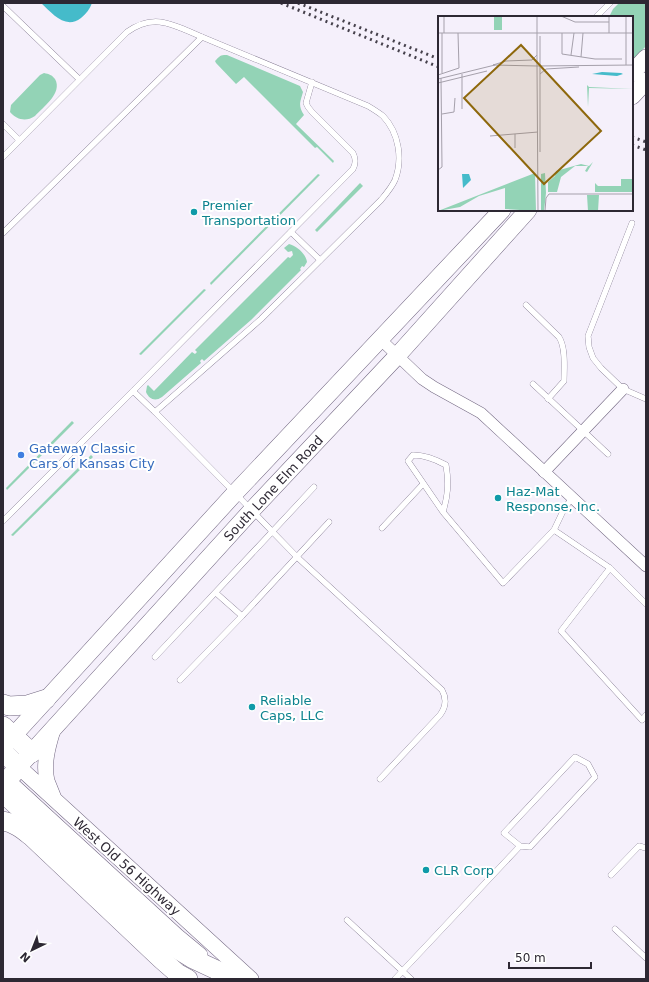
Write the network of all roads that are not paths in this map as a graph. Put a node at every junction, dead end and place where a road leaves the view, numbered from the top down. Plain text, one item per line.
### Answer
1 (610, 3) edge
2 (3, 6) edge
3 (597, 16) edge
4 (202, 37) junction
5 (646, 58) edge
6 (79, 79) junction
7 (312, 82) junction
8 (638, 84) edge
9 (3, 124) edge
10 (20, 140) junction
11 (3, 156) edge
12 (501, 211) edge
13 (527, 211) edge
14 (632, 223) dead end
15 (291, 232) junction
16 (3, 234) edge
17 (320, 260) junction
18 (526, 305) dead end
19 (380, 339) junction
20 (397, 356) junction
21 (533, 384) dead end
22 (622, 389) junction
23 (133, 391) junction
24 (548, 399) junction
25 (646, 399) edge
26 (155, 412) junction
27 (583, 431) junction
28 (608, 454) dead end
29 (544, 472) junction
30 (423, 484) junction
31 (314, 486) dead end
32 (235, 493) junction
33 (572, 498) junction
34 (252, 510) junction
35 (444, 512) junction
36 (3, 521) edge
37 (329, 522) dead end
38 (382, 528) dead end
39 (554, 530) junction
40 (272, 532) junction
41 (297, 557) junction
42 (646, 566) edge
43 (610, 568) junction
44 (216, 593) junction
45 (646, 604) edge
46 (242, 616) junction
47 (155, 657) dead end
48 (180, 680) dead end
49 (46, 699) junction
50 (3, 704) edge
51 (646, 715) edge
52 (53, 730) junction
53 (6, 736) edge
54 (3, 752) edge
55 (32, 753) junction
56 (380, 779) dead end
57 (7, 780) edge
58 (54, 799) junction
59 (3, 821) edge
60 (520, 846) junction
61 (646, 848) edge
62 (611, 875) dead end
63 (347, 920) dead end
64 (615, 929) dead end
65 (646, 958) edge
66 (402, 971) junction
67 (231, 978) edge
68 (188, 979) edge
69 (251, 979) edge
70 (395, 979) edge
71 (411, 979) edge

1 - 3 lane
2 - 6 lane
4 - 6 lane
4 - 7 lane
4 - 16 lane
5 - 8 main road
6 - 10 lane
7 - 15 lane
7 - 17 lane
9 - 10 lane
10 - 11 lane
12 - 19 main road, South Lone Elm Road
13 - 20 main road, South Lone Elm Road
14 - 22 lane
15 - 17 lane
15 - 23 lane
17 - 26 lane
18 - 24 lane
19 - 20 street
19 - 32 main road, South Lone Elm Road
20 - 29 street
20 - 34 main road, South Lone Elm Road
21 - 24 lane
22 - 25 lane
22 - 27 street
23 - 26 lane
23 - 36 lane
24 - 27 lane
26 - 32 lane
27 - 28 lane
27 - 29 street
29 - 33 street
30 - 35 lane
30 - 35 lane
30 - 38 lane
31 - 40 lane
32 - 34 lane
32 - 49 main road, South Lone Elm Road
33 - 39 lane
33 - 42 street
34 - 40 lane
34 - 52 main road, South Lone Elm Road
35 - 39 lane
37 - 41 lane
39 - 43 lane
40 - 41 lane
40 - 44 lane
41 - 46 lane
41 - 56 lane
43 - 45 lane
43 - 51 lane
44 - 46 lane
44 - 47 lane
46 - 48 lane
49 - 50 highway
49 - 53 main road, South Lone Elm Road
52 - 55 main road, South Lone Elm Road
52 - 58 main road
53 - 55 highway
54 - 57 highway, West Old 56 Highway
55 - 57 main road, South Lone Elm Road
57 - 58 main road, West Old 56 Highway
57 - 67 highway
58 - 69 main road, West Old 56 Highway
59 - 68 highway
60 - 60 lane
60 - 66 lane
61 - 62 lane
63 - 66 lane
64 - 65 lane
66 - 70 lane
66 - 71 lane

